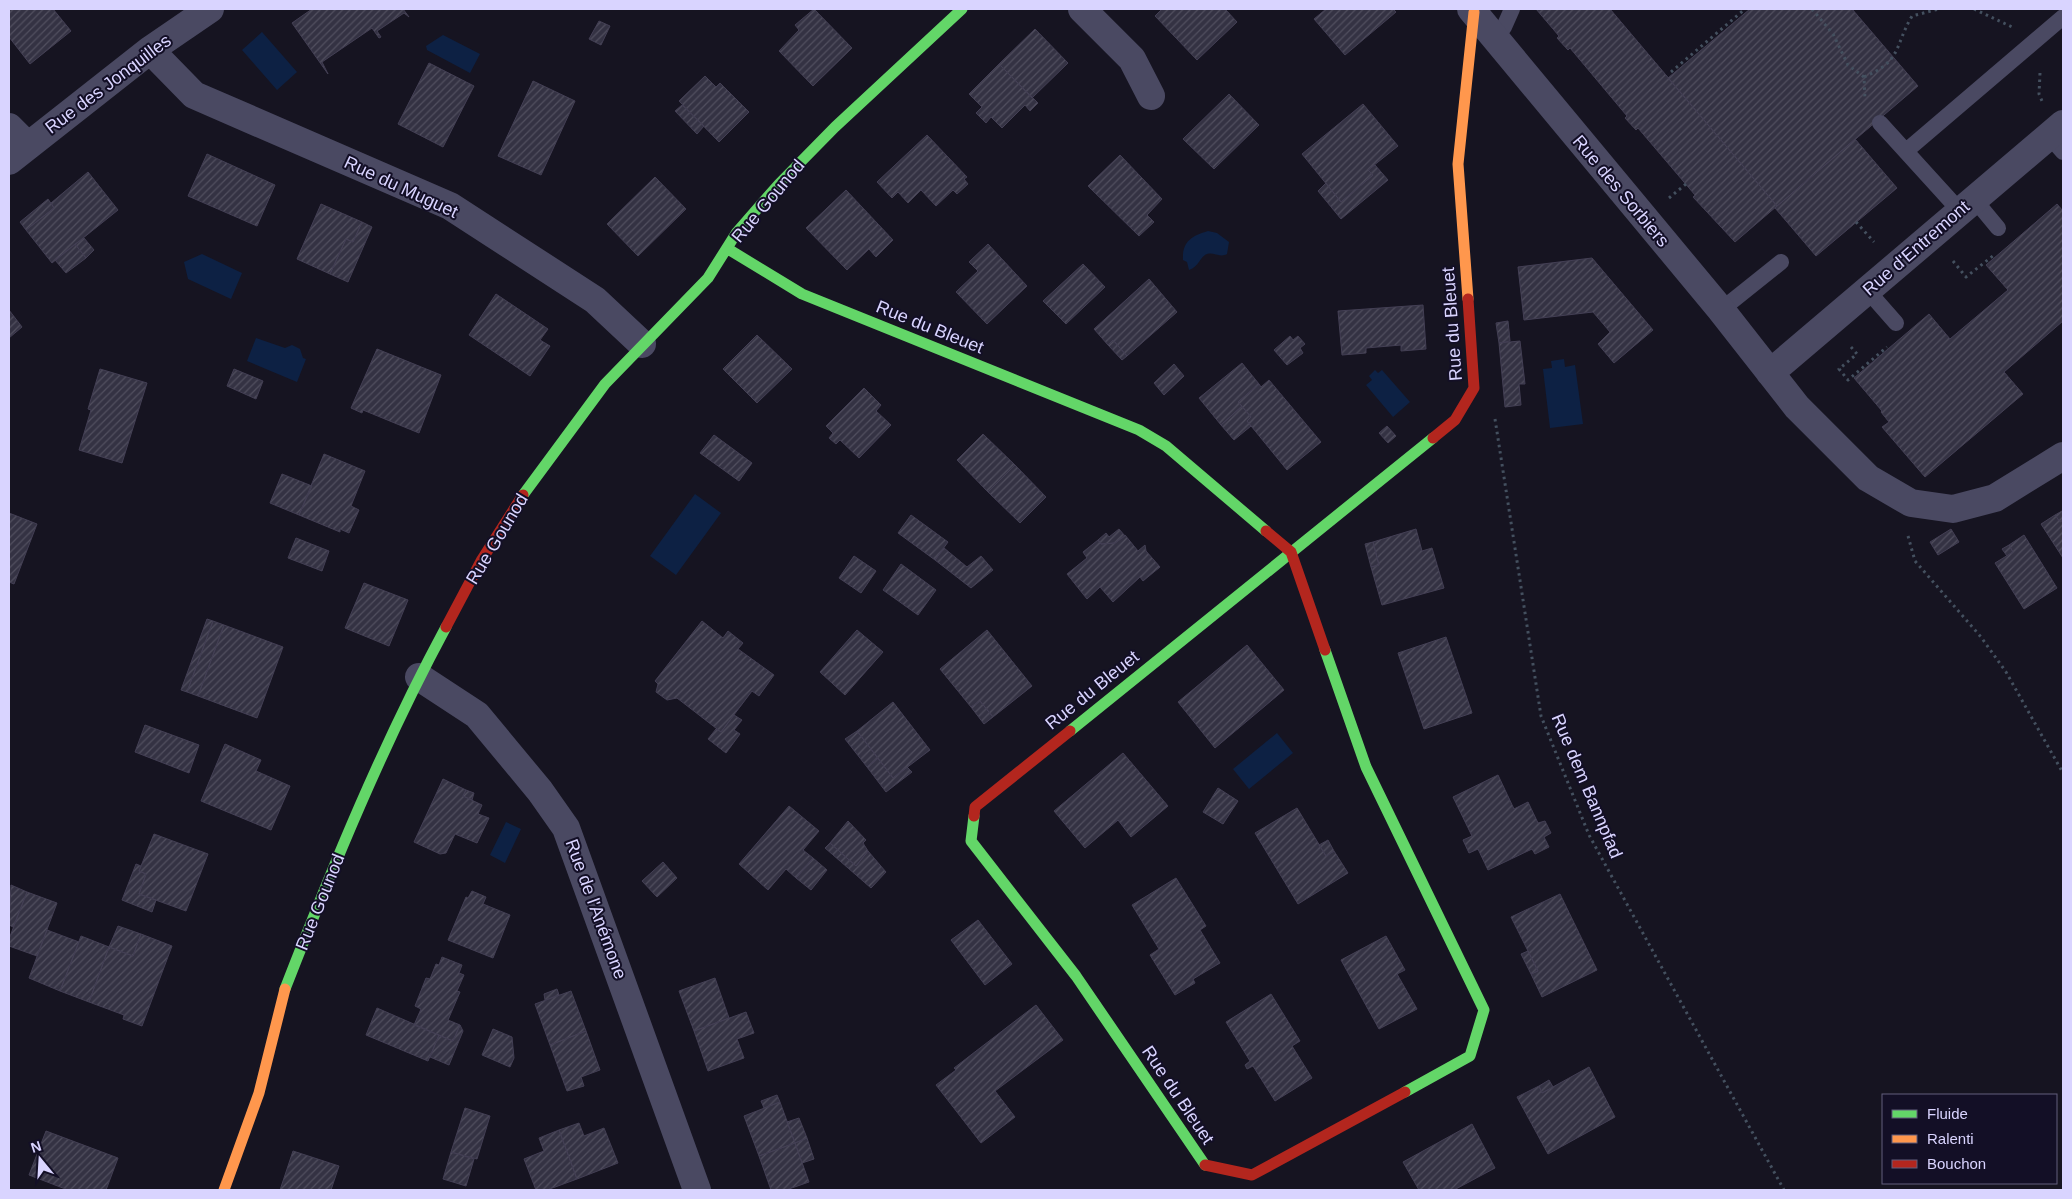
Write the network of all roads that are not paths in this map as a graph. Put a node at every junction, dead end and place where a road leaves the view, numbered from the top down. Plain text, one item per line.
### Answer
1 (210, 9) edge
2 (962, 9) edge
3 (1082, 9) edge
4 (1512, 9) edge
5 (1473, 11) edge
6 (2063, 17) edge
7 (1494, 38) junction
8 (150, 50) junction
9 (1150, 96) dead end
10 (1880, 123) dead end
11 (2055, 130) edge
12 (15, 144) edge
13 (1906, 151) junction
14 (1967, 205) junction
15 (1998, 228) dead end
16 (728, 249) junction
17 (1781, 262) dead end
18 (1867, 290) junction
19 (1721, 310) junction
20 (1896, 323) dead end
21 (642, 344) junction
22 (1770, 373) junction
23 (2063, 456) edge
24 (1291, 552) junction
25 (419, 677) junction
26 (224, 1190) edge
27 (697, 1190) edge

1 - 8 street, Rue des Jonquilles
2 - 16 street, Rue Gounod
3 - 9 street
4 - 7 lane
5 - 7 street, Rue des Sorbiers
5 - 24 street, Rue du Bleuet
6 - 13 lane
7 - 19 street, Rue des Sorbiers
8 - 12 street, Rue des Jonquilles
8 - 21 street, Rue du Muguet
10 - 13 lane
11 - 14 street, Rue d'Entremont
13 - 14 lane
14 - 15 lane
14 - 18 street, Rue d'Entremont
16 - 21 street, Rue Gounod
16 - 24 street, Rue du Bleuet
17 - 19 lane
18 - 20 lane
18 - 22 street, Rue d'Entremont
19 - 22 street, Rue des Sorbiers
21 - 25 street, Rue Gounod
22 - 23 street, Rue des Sorbiers
24 - 24 street, Rue du Bleuet
25 - 26 street, Rue Gounod
25 - 27 street, Rue de l'Anémone

